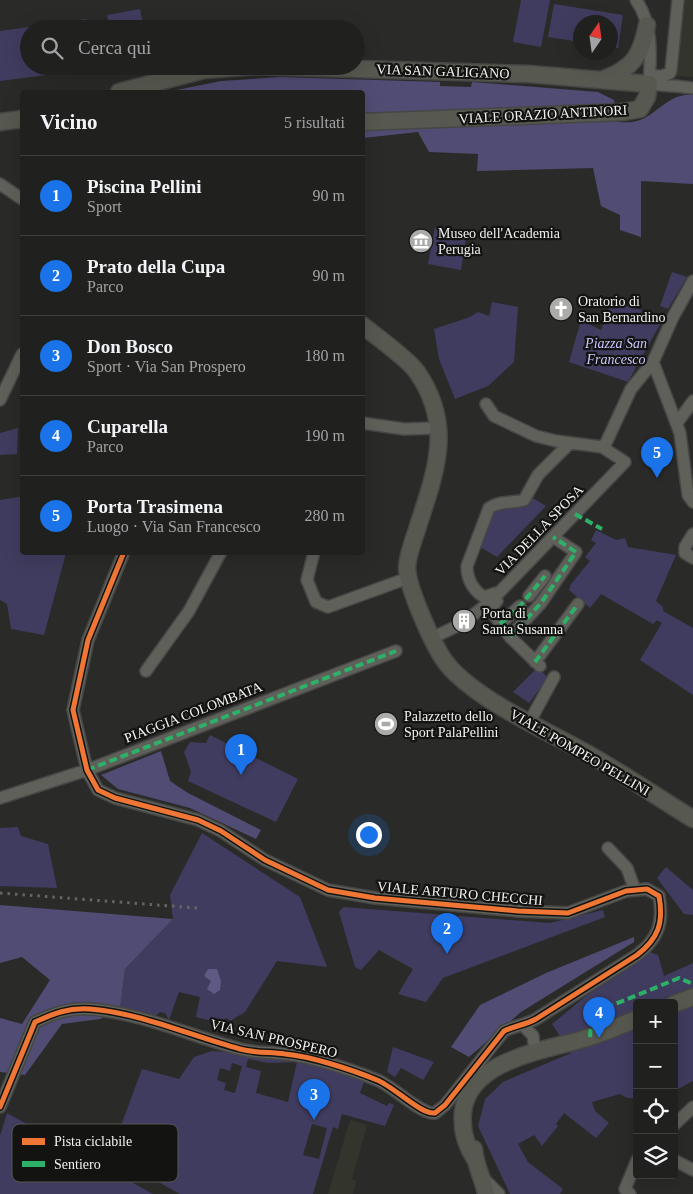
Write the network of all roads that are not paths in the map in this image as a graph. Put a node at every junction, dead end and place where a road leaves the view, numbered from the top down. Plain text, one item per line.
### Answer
1 (636, 0) edge
2 (678, 0) edge
3 (647, 25) junction
4 (365, 69) edge
5 (185, 75) edge
6 (602, 80) junction
7 (649, 80) junction
8 (693, 88) edge
9 (127, 90) edge
10 (13, 121) edge
11 (365, 122) edge
12 (0, 131) edge
13 (0, 184) edge
14 (20, 198) edge
15 (693, 281) edge
16 (365, 328) edge
17 (20, 358) edge
18 (653, 362) junction
19 (0, 400) edge
20 (693, 401) edge
21 (486, 404) dead end
22 (365, 423) edge
23 (677, 423) junction
24 (439, 428) junction
25 (570, 443) junction
26 (602, 447) junction
27 (693, 466) edge
28 (687, 479) junction
29 (690, 499) edge
30 (693, 534) edge
31 (553, 537) junction
32 (123, 555) edge
33 (219, 555) edge
34 (313, 555) edge
35 (693, 558) edge
36 (545, 576) dead end
37 (408, 578) junction
38 (501, 592) junction
39 (529, 596) dead end
40 (578, 604) dead end
41 (520, 606) dead end
42 (473, 616) tunnel mouth
43 (500, 624) junction
44 (455, 627) tunnel mouth
45 (510, 637) junction
46 (432, 638) junction
47 (396, 651) dead end
48 (146, 671) dead end
49 (554, 677) dead end
50 (530, 721) junction
51 (87, 770) junction
52 (0, 798) edge
53 (693, 819) edge
54 (608, 848) dead end
55 (635, 890) junction
56 (693, 997) edge
57 (678, 1003) edge
58 (633, 1021) edge
59 (524, 1026) junction
60 (535, 1051) junction
61 (0, 1107) edge
62 (693, 1108) edge
63 (678, 1121) edge
64 (678, 1162) edge
65 (633, 1170) edge
66 (693, 1170) edge
67 (485, 1186) edge
68 (499, 1194) edge
69 (630, 1194) edge

1 - 3 street, VIALE ORAZIO ANTINORI
2 - 7 street
3 - 6 street
3 - 7 street, VIALE ORAZIO ANTINORI
4 - 6 street, VIA SAN GALIGANO
5 - 9 street, VIA SAN GALIGANO
6 - 7 street, VIA SAN GALIGANO
7 - 8 street
7 - 11 street, VIALE ORAZIO ANTINORI
10 - 12 street
13 - 14 street
15 - 18 street
16 - 24 street
17 - 19 street
18 - 23 street
18 - 26 street
20 - 23 street
21 - 25 street
22 - 24 street
23 - 28 street
24 - 37 street
25 - 26 street
25 - 38 street
26 - 31 street, VIA DELLA SPOSA
27 - 28 street
28 - 29 street
30 - 35 street
31 - 38 street, VIA DELLA SPOSA
31 - 45 street
32 - 51 street, VIALE ARTURO CHECCHI
33 - 48 street
34 - 37 street
36 - 39 street
37 - 46 street
38 - 42 street, VIA DELLA SPOSA
38 - 43 street
40 - 45 street
41 - 43 street
43 - 45 street
44 - 46 street
46 - 50 street, VIALE POMPEO PELLINI
47 - 51 street, PIAGGIA COLOMBATA
49 - 50 street
50 - 53 street, VIALE POMPEO PELLINI
51 - 52 street, PIAGGIA COLOMBATA
51 - 55 street, VIALE ARTURO CHECCHI
54 - 55 street
55 - 59 street, VIALE ARTURO CHECCHI
56 - 57 street
58 - 60 street
59 - 60 street
59 - 61 street, VIA SAN PROSPERO
60 - 67 street
62 - 63 street
64 - 66 street
65 - 69 street
67 - 68 street

